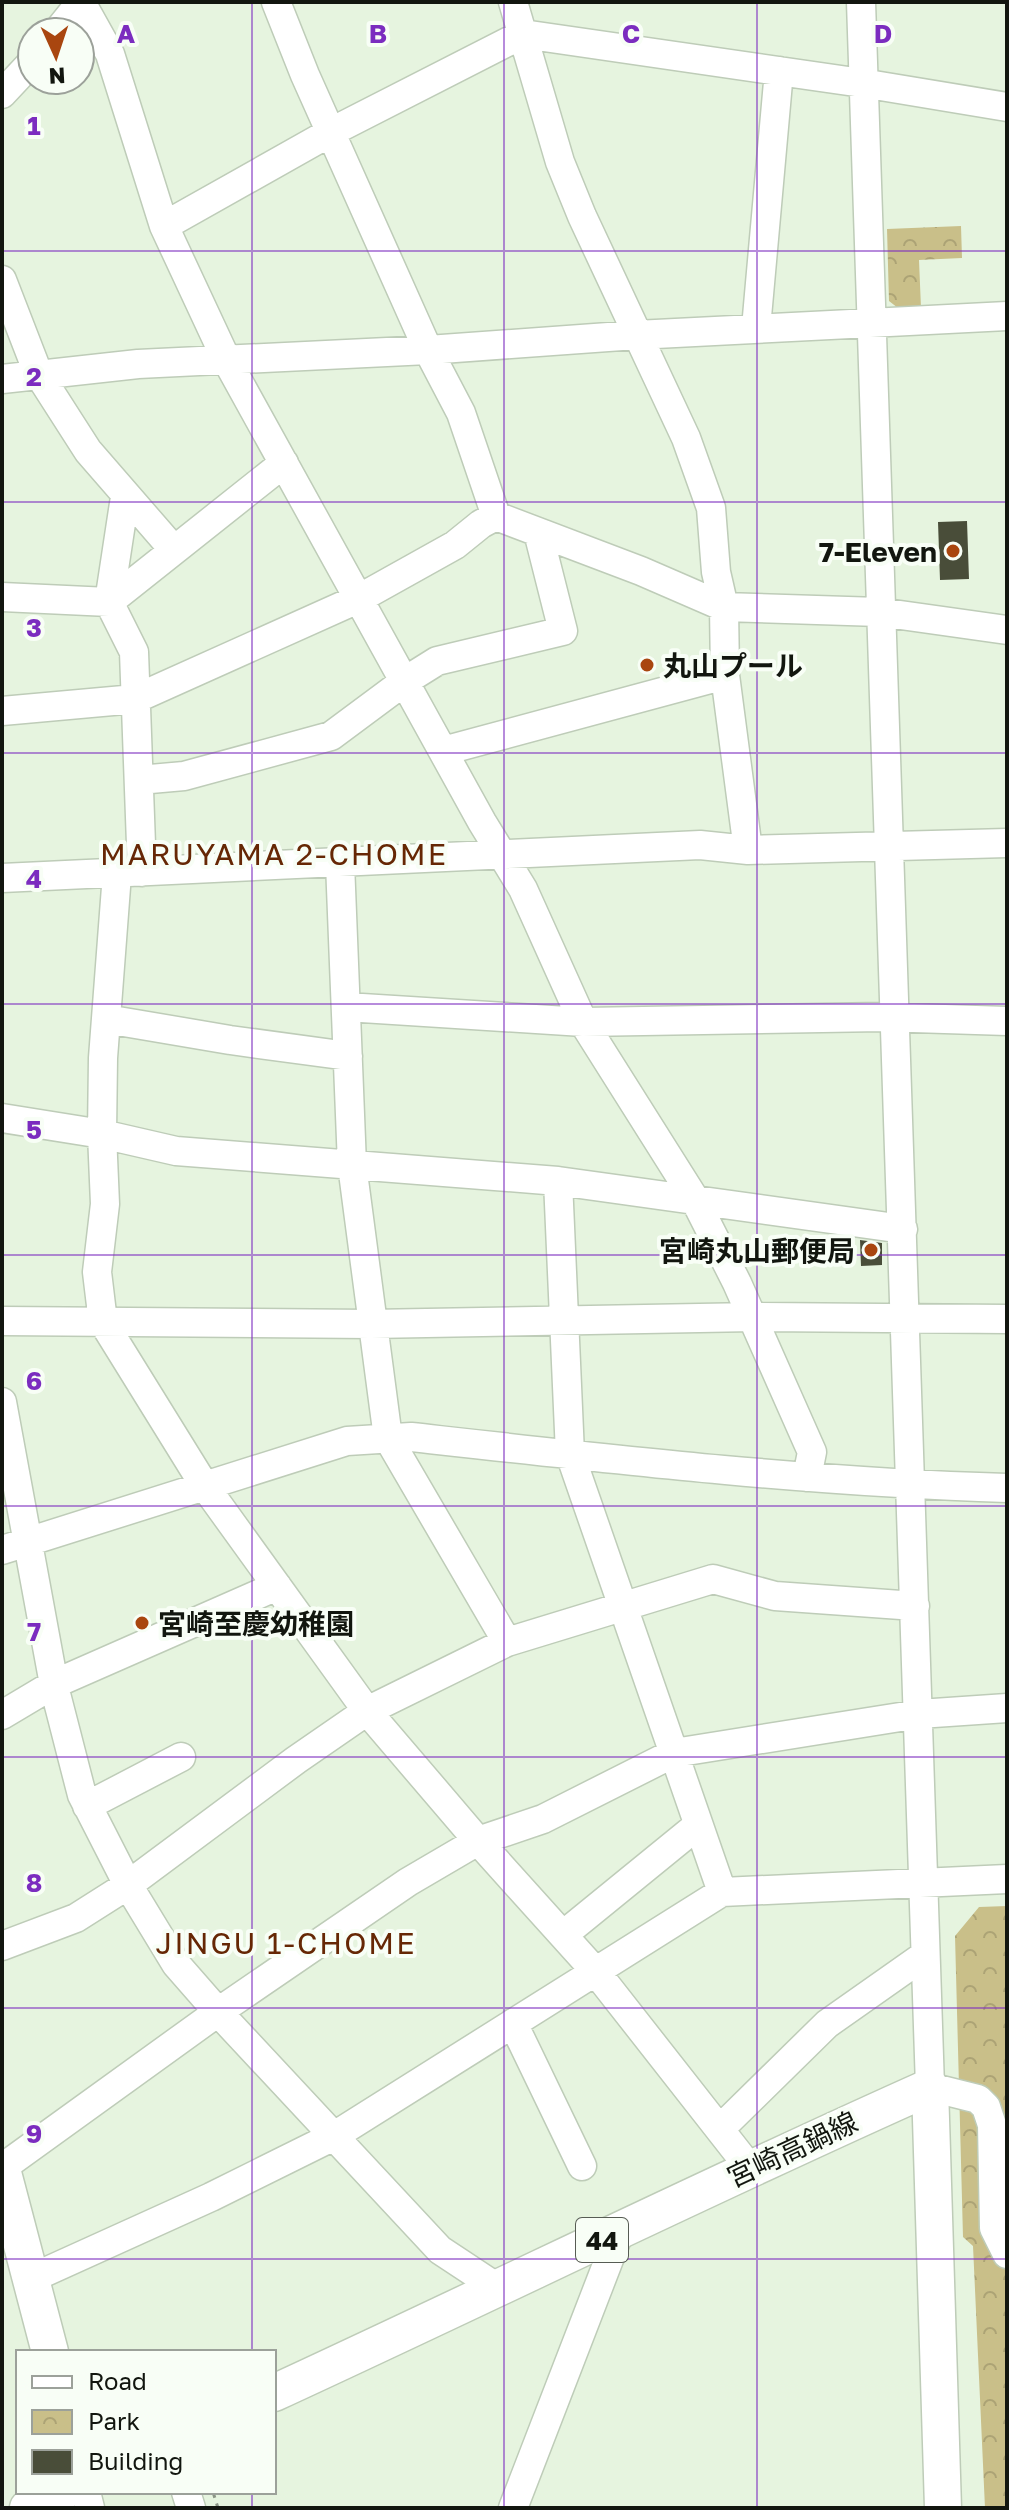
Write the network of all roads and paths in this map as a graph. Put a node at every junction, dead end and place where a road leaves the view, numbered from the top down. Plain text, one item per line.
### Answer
1 (81, 2) edge
2 (276, 2) edge
3 (513, 2) edge
4 (861, 2) edge
5 (523, 34) junction
6 (779, 71) junction
7 (16, 79) edge
8 (862, 83) junction
9 (2, 94) edge
10 (1007, 107) edge
11 (331, 132) junction
12 (164, 226) junction
13 (2, 280) edge
14 (1007, 316) edge
15 (870, 322) junction
16 (756, 328) junction
17 (636, 335) junction
18 (428, 350) junction
19 (226, 359) junction
20 (38, 373) junction
21 (2, 379) edge
22 (284, 463) junction
23 (125, 497) junction
24 (496, 516) junction
25 (538, 532) junction
26 (174, 550) junction
27 (2, 597) edge
28 (360, 598) junction
29 (109, 602) junction
30 (724, 607) junction
31 (879, 612) junction
32 (1007, 630) edge
33 (725, 675) junction
34 (405, 681) junction
35 (135, 699) junction
36 (2, 711) edge
37 (443, 751) junction
38 (139, 780) junction
39 (1007, 843) edge
40 (888, 845) junction
41 (748, 850) junction
42 (503, 855) junction
43 (340, 863) junction
44 (130, 873) junction
45 (2, 878) edge
46 (346, 1007) junction
47 (896, 1018) junction
48 (106, 1019) junction
49 (1007, 1021) edge
50 (583, 1022) junction
51 (348, 1056) junction
52 (2, 1118) edge
53 (102, 1134) junction
54 (352, 1165) junction
55 (558, 1181) junction
56 (694, 1198) junction
57 (903, 1229) junction
58 (754, 1317) junction
59 (564, 1319) junction
60 (903, 1319) junction
61 (1007, 1319) edge
62 (2, 1321) edge
63 (103, 1322) junction
64 (371, 1324) junction
65 (2, 1402) edge
66 (388, 1438) junction
67 (570, 1454) junction
68 (807, 1477) junction
69 (204, 1485) junction
70 (910, 1485) junction
71 (1007, 1488) edge
72 (15, 1547) edge
73 (277, 1586) junction
74 (625, 1605) junction
75 (915, 1606) junction
76 (507, 1642) junction
77 (54, 1684) junction
78 (1007, 1708) edge
79 (367, 1711) junction
80 (919, 1714) junction
81 (2, 1715) edge
82 (674, 1753) junction
83 (181, 1757) dead end
84 (87, 1806) junction
85 (698, 1825) junction
86 (478, 1841) junction
87 (1007, 1879) edge
88 (923, 1882) junction
89 (128, 1885) junction
90 (722, 1892) junction
91 (563, 1935) junction
92 (2, 1946) edge
93 (925, 1955) junction
94 (596, 1972) junction
95 (218, 2012) junction
96 (513, 2023) junction
97 (930, 2087) junction
98 (720, 2129) junction
99 (334, 2136) junction
100 (582, 2166) dead end
101 (749, 2167) junction
102 (2, 2168) edge
103 (1001, 2209) edge
104 (620, 2231) junction
105 (1007, 2254) edge
106 (32, 2278) junction
107 (499, 2289) junction
108 (50, 2350) edge
109 (276, 2392) edge
110 (59, 2494) edge
111 (28, 2508) edge
112 (513, 2508) edge
113 (943, 2508) edge

1 - 12 street
2 - 11 street
3 - 5 street
4 - 8 street
5 - 6 street
5 - 11 street
5 - 17 street
6 - 8 street
6 - 16 street
7 - 9 street
8 - 10 street
8 - 15 street
11 - 12 street
11 - 18 street
12 - 19 street
13 - 20 street
14 - 15 street
15 - 16 street
15 - 31 street
16 - 17 street
17 - 18 street
17 - 30 street
18 - 19 street
18 - 24 street
19 - 20 street
19 - 22 street
20 - 21 street
20 - 23 street
22 - 26 street
22 - 28 street
23 - 26 street
23 - 29 street
24 - 25 street
24 - 28 street
25 - 30 street
25 - 34 street
26 - 29 street
27 - 29 street
28 - 34 street
28 - 35 street
29 - 35 street
30 - 31 street
30 - 33 street
31 - 32 street
31 - 40 street
33 - 37 street
33 - 41 street
34 - 37 street
34 - 38 street
35 - 36 street
35 - 38 street
37 - 42 street
38 - 44 street
39 - 40 street
40 - 41 street
40 - 47 street
41 - 42 street
42 - 43 street
42 - 50 street
43 - 44 street
43 - 46 street
44 - 45 street
44 - 48 street
46 - 50 street
46 - 51 street
47 - 49 street
47 - 50 street
47 - 57 street
48 - 51 street
48 - 53 street
50 - 56 street
51 - 54 street
52 - 53 street
53 - 54 street
53 - 63 street
54 - 55 street
54 - 64 street
55 - 56 street
55 - 59 street
56 - 57 street
56 - 58 street
57 - 60 street
58 - 59 street
58 - 60 street
58 - 68 street
59 - 64 street
59 - 67 street
60 - 61 street
60 - 70 street
62 - 63 street
63 - 64 street
63 - 69 street
64 - 66 street
65 - 72 street
66 - 67 street
66 - 69 street
66 - 76 street
67 - 68 street
67 - 74 street
68 - 70 street
69 - 72 street
69 - 73 street
70 - 71 street
70 - 75 street
72 - 77 street
73 - 77 street
73 - 79 street
74 - 75 street
74 - 76 street
74 - 82 street
75 - 80 street
76 - 79 street
77 - 81 street
77 - 84 street
78 - 80 street
79 - 86 street
79 - 89 street
80 - 82 street
80 - 88 street
82 - 85 street
82 - 86 street
83 - 84 street
84 - 89 street
85 - 90 street
85 - 91 street
86 - 91 street
86 - 95 street
87 - 88 street
88 - 90 street
88 - 93 street
89 - 92 street
89 - 95 street
90 - 94 street
91 - 94 street
93 - 97 street
93 - 98 street
94 - 96 street
94 - 98 street
95 - 99 street
95 - 102 street
96 - 99 street
96 - 100 street
97 - 101 main road, 宮崎高鍋線 / 44
97 - 103 street
97 - 113 main road
98 - 101 street
99 - 106 street
99 - 107 street
101 - 104 main road, 宮崎高鍋線 / 44
102 - 106 main road
103 - 105 street
104 - 107 main road, 宮崎高鍋線 / 44
104 - 112 street
106 - 108 main road
107 - 109 main road, 宮崎高鍋線 / 44
110 - 111 main road

